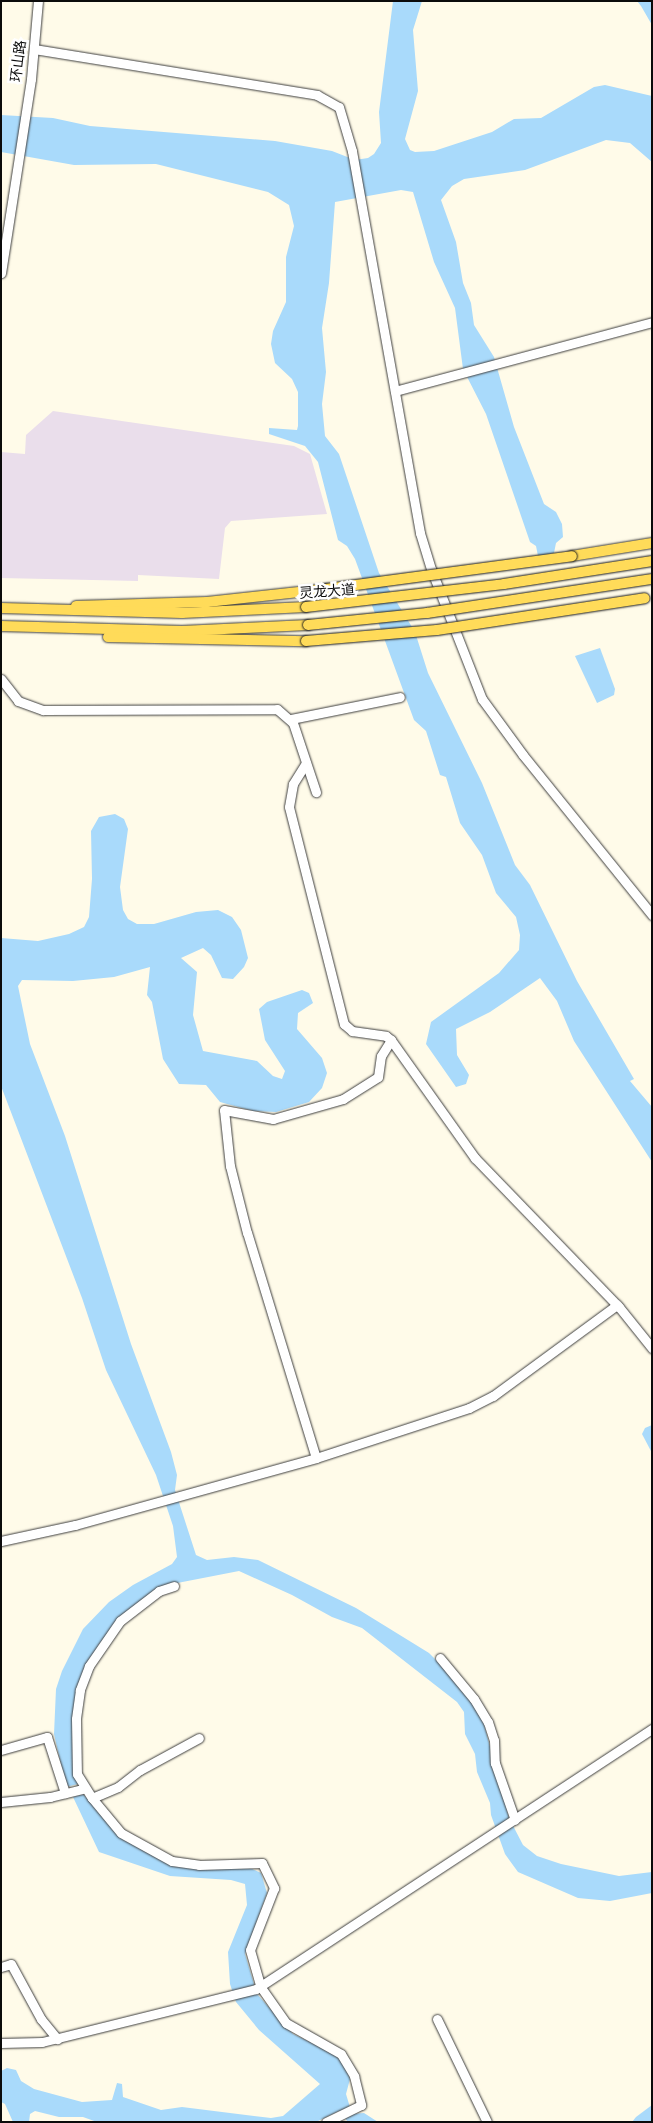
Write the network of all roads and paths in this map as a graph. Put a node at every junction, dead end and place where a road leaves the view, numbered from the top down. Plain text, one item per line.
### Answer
1 (38, 1) edge
2 (34, 49) junction
3 (1, 273) edge
4 (652, 322) edge
5 (395, 391) junction
6 (652, 543) edge
7 (652, 561) edge
8 (652, 579) edge
9 (648, 598) edge
10 (1, 608) edge
11 (39, 610) junction
12 (1, 626) edge
13 (20, 627) junction
14 (1, 679) edge
15 (400, 697) dead end
16 (291, 719) junction
17 (306, 763) junction
18 (316, 792) dead end
19 (652, 915) edge
20 (391, 1040) junction
21 (617, 1305) junction
22 (652, 1348) edge
23 (316, 1458) junction
24 (1, 1541) edge
25 (174, 1586) dead end
26 (440, 1658) dead end
27 (652, 1729) edge
28 (198, 1738) dead end
29 (1, 1750) edge
30 (85, 1788) junction
31 (65, 1793) junction
32 (92, 1798) junction
33 (1, 1802) edge
34 (513, 1821) junction
35 (1, 1967) edge
36 (258, 1988) junction
37 (437, 2019) dead end
38 (57, 2039) junction
39 (1, 2043) edge
40 (326, 2122) edge
41 (487, 2122) edge

1 - 2 street, 环山路
2 - 3 street, 环山路
2 - 5 street
4 - 5 street
5 - 19 street
6 - 11 main road, bridge
7 - 11 main road, 灵龙大道, bridge
8 - 13 main road, bridge
9 - 13 main road, bridge
10 - 11 main road, 灵龙大道
12 - 13 main road
14 - 16 street
15 - 16 street
16 - 17 street
17 - 18 street
17 - 20 street
20 - 21 street
20 - 23 street
21 - 22 street
21 - 23 street
23 - 24 street
25 - 30 street
26 - 34 street
27 - 34 street
28 - 32 street
29 - 31 street
30 - 31 street
30 - 32 street
31 - 33 street
32 - 36 street
34 - 36 street
35 - 38 street
36 - 38 street
36 - 40 street
37 - 41 street
38 - 39 street

